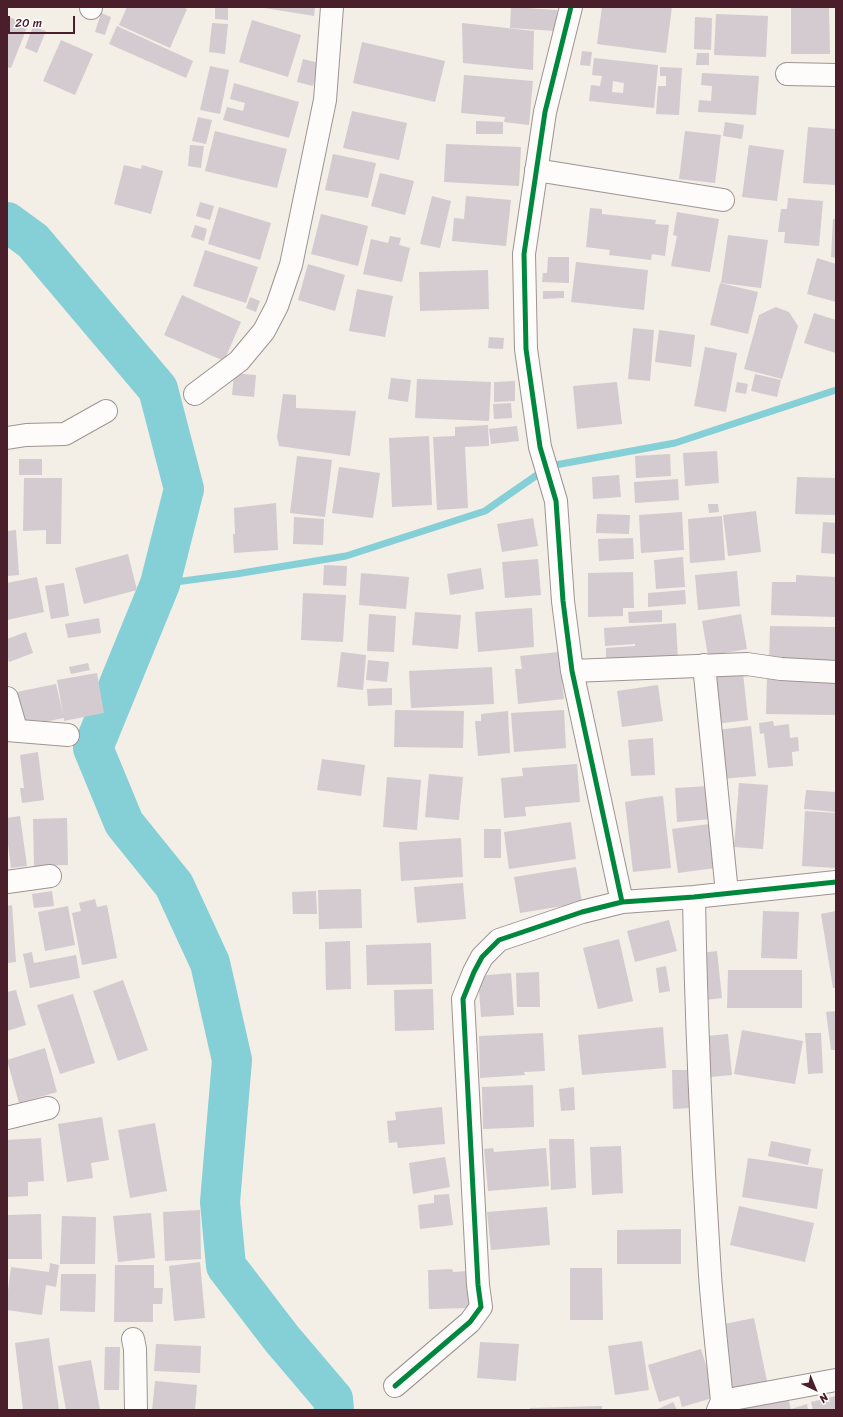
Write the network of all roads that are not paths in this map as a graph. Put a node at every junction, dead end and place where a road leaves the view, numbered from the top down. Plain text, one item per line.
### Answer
1 (332, 7) edge
2 (571, 7) edge
3 (787, 74) dead end
4 (836, 75) edge
5 (536, 170) junction
6 (723, 200) dead end
7 (195, 394) dead end
8 (106, 411) dead end
9 (7, 438) edge
10 (704, 665) junction
11 (572, 671) junction
12 (836, 672) edge
13 (7, 698) edge
14 (11, 730) edge
15 (68, 735) dead end
16 (50, 876) dead end
17 (7, 882) edge
18 (836, 882) edge
19 (727, 893) junction
20 (694, 897) junction
21 (622, 902) junction
22 (48, 1108) dead end
23 (7, 1118) edge
24 (133, 1339) dead end
25 (836, 1380) edge
26 (395, 1386) dead end
27 (720, 1406) edge
28 (136, 1410) edge

1 - 7 street
2 - 5 street
3 - 4 street
5 - 6 street
5 - 11 street
8 - 9 street
10 - 11 street
10 - 12 street
10 - 19 street
11 - 21 street
13 - 14 street
14 - 15 street
16 - 17 street
18 - 19 street
19 - 20 street
20 - 21 street
20 - 27 street
21 - 26 street
22 - 23 street
24 - 28 street
25 - 27 street

